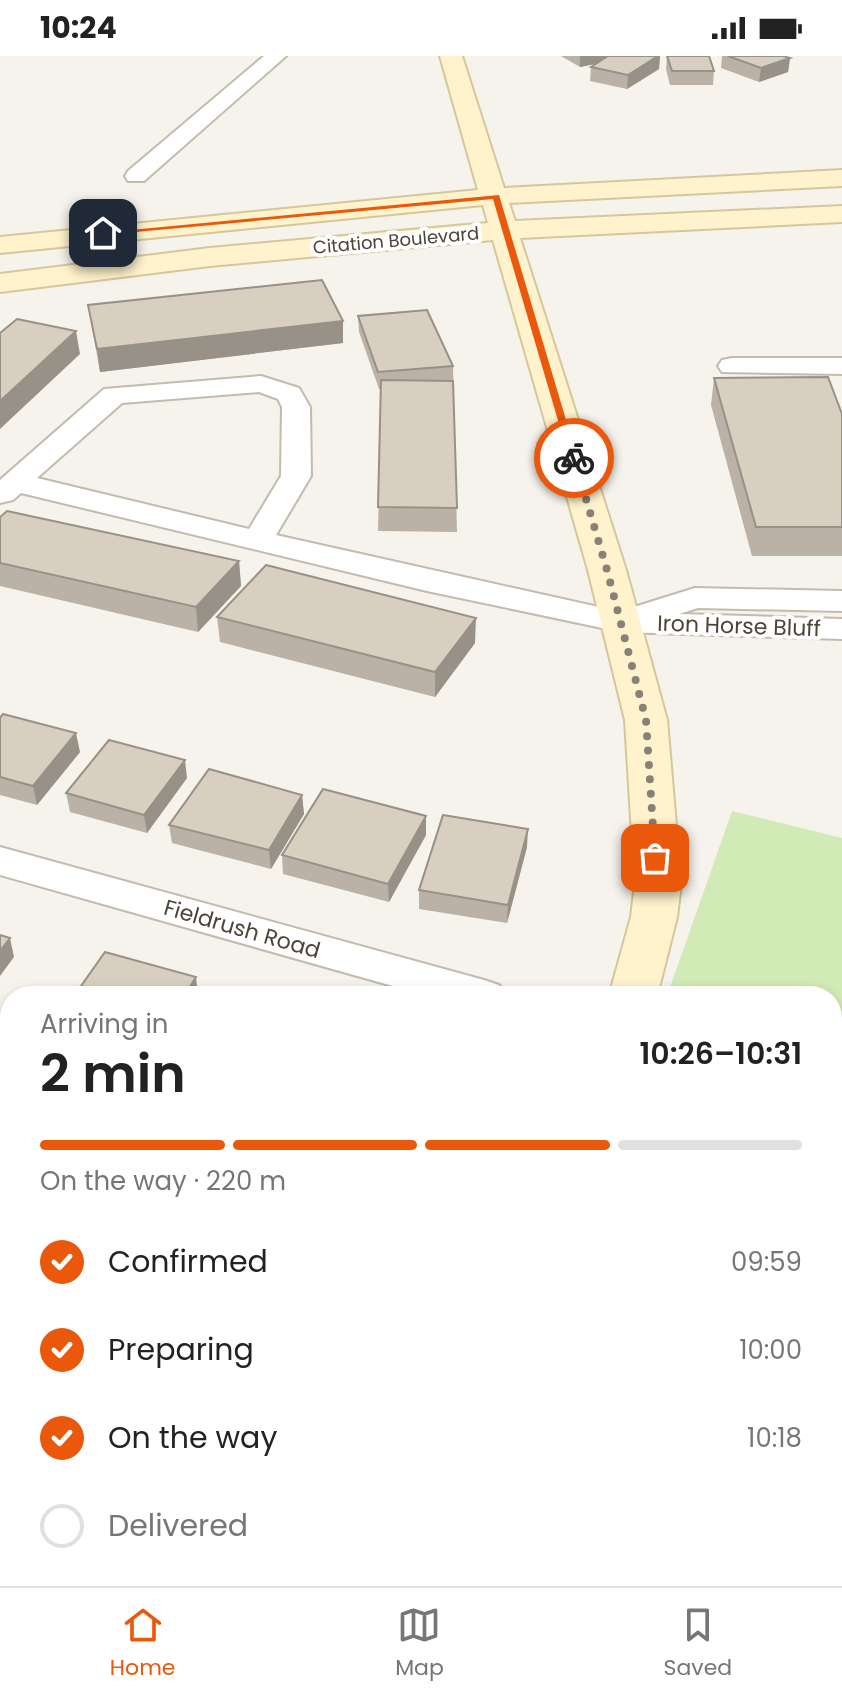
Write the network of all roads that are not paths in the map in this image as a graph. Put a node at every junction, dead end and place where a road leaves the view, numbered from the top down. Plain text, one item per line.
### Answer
1 (276, 56) edge
2 (451, 56) edge
3 (136, 176) dead end
4 (842, 178) edge
5 (501, 213) junction
6 (842, 214) edge
7 (0, 245) edge
8 (0, 283) edge
9 (732, 366) dead end
10 (842, 366) edge
11 (8, 489) edge
12 (257, 541) junction
13 (842, 601) edge
14 (621, 622) junction
15 (842, 629) edge
16 (0, 861) edge
17 (448, 986) edge
18 (636, 986) edge

1 - 3 street
2 - 5 main road
4 - 5 main road, Citation Boulevard
5 - 6 main road, Citation Boulevard
5 - 7 main road, Citation Boulevard
5 - 8 main road, Citation Boulevard
5 - 14 main road
9 - 10 street
11 - 12 street
11 - 12 street
12 - 14 street
13 - 14 street, Iron Horse Bluff
14 - 15 street, Iron Horse Bluff
14 - 18 main road
16 - 17 street, Fieldrush Road

